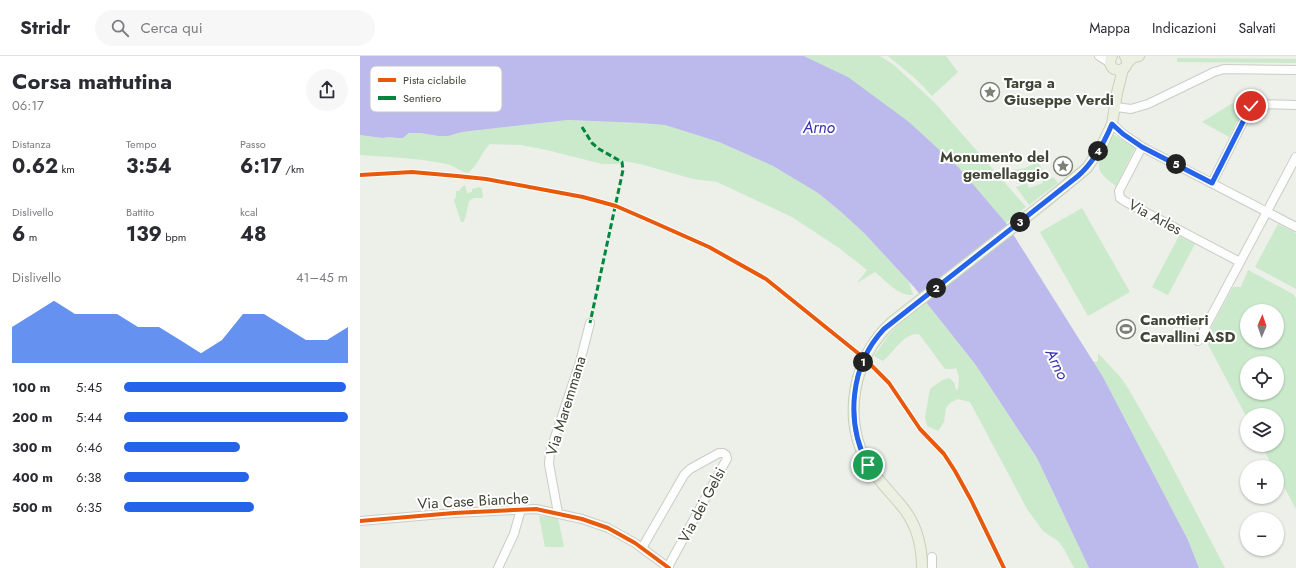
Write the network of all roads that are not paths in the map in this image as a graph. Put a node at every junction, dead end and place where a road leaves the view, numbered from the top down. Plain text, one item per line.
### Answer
1 (1099, 56) edge
2 (1139, 56) edge
3 (1118, 63) edge
4 (1296, 70) edge
5 (1296, 105) edge
6 (1116, 106) junction
7 (1112, 124) junction
8 (1142, 147) junction
9 (1296, 157) edge
10 (1212, 183) junction
11 (1267, 212) junction
12 (1296, 227) edge
13 (1240, 262) junction
14 (590, 323) dead end
15 (1198, 341) dead end
16 (521, 509) junction
17 (558, 513) junction
18 (360, 521) edge
19 (642, 548) junction
20 (932, 557) dead end
21 (498, 568) edge
22 (668, 568) edge
23 (922, 568) edge
24 (932, 568) edge

1 - 3 street
2 - 3 main road
3 - 6 main road
4 - 6 street
5 - 10 street
6 - 7 main road
7 - 8 street
7 - 23 main road
8 - 10 street
8 - 13 street, Via Arles
9 - 11 street
10 - 11 street
11 - 12 street
11 - 13 street
13 - 15 street
14 - 17 street, Via Maremmana
16 - 17 street, Via Case Bianche
16 - 18 street, Via Case Bianche
16 - 21 street
17 - 19 street, Via Case Bianche
19 - 22 street, Via Case Bianche
19 - 22 street, Via dei Gelsi
20 - 24 street

